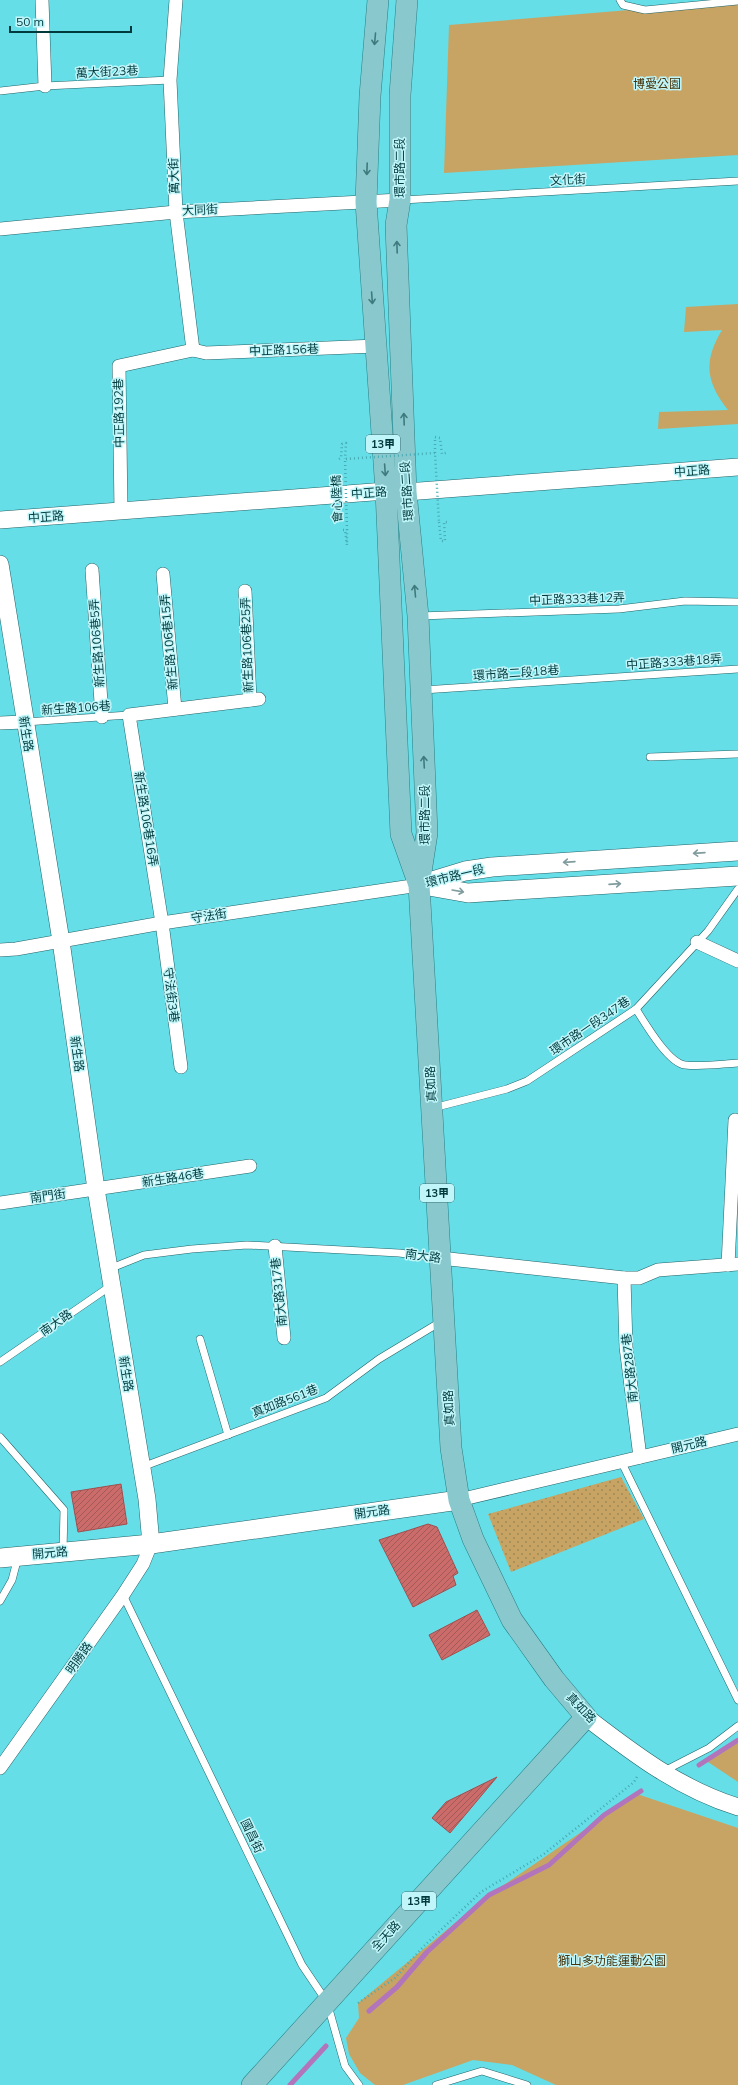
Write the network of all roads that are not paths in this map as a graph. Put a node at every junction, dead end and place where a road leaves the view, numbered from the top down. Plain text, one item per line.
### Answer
1 (42, 0) edge
2 (176, 0) edge
3 (378, 0) edge
4 (407, 0) edge
5 (738, 1) edge
6 (622, 2) edge
7 (170, 80) junction
8 (45, 86) junction
9 (0, 91) edge
10 (738, 181) edge
11 (400, 200) junction
12 (366, 202) junction
13 (176, 212) junction
14 (0, 229) edge
15 (376, 346) junction
16 (193, 350) junction
17 (738, 468) edge
18 (386, 491) junction
19 (406, 492) junction
20 (121, 512) junction
21 (0, 520) edge
22 (0, 564) edge
23 (92, 570) dead end
24 (162, 574) dead end
25 (245, 591) dead end
26 (738, 602) edge
27 (418, 616) junction
28 (738, 669) edge
29 (612, 677) joint
30 (421, 690) junction
31 (174, 710) junction
32 (129, 715) junction
33 (102, 717) junction
34 (24, 722) junction
35 (0, 723) edge
36 (738, 754) edge
37 (650, 757) dead end
38 (738, 851) edge
39 (738, 876) edge
40 (419, 885) junction
41 (738, 889) edge
42 (162, 923) junction
43 (61, 941) junction
44 (697, 942) junction
45 (0, 950) edge
46 (738, 961) edge
47 (636, 1010) junction
48 (738, 1064) edge
49 (181, 1067) dead end
50 (432, 1108) junction
51 (735, 1120) dead end
52 (250, 1166) dead end
53 (96, 1189) junction
54 (0, 1203) edge
55 (275, 1246) junction
56 (440, 1258) junction
57 (733, 1265) edge
58 (110, 1277) junction
59 (624, 1278) junction
60 (444, 1319) junction
61 (284, 1338) dead end
62 (200, 1339) dead end
63 (0, 1362) edge
64 (228, 1434) junction
65 (738, 1434) edge
66 (0, 1437) edge
67 (640, 1457) junction
68 (621, 1461) junction
69 (142, 1467) junction
70 (459, 1500) junction
71 (150, 1544) junction
72 (63, 1552) junction
73 (19, 1555) junction
74 (0, 1558) edge
75 (123, 1595) junction
76 (0, 1601) edge
77 (738, 1700) edge
78 (586, 1717) junction
79 (738, 1726) edge
80 (0, 1768) edge
81 (662, 1772) junction
82 (738, 1807) edge
83 (326, 2002) junction
84 (252, 2085) edge
85 (359, 2085) edge
86 (436, 2085) edge
87 (527, 2085) edge

1 - 8 street
2 - 7 street, 萬大街
3 -> 12 main road, 環市路二段 / 13甲
4 - 11 main road, 環市路二段 / 13甲
5 - 6 lane
7 - 8 lane, 萬大街23巷
7 - 13 street, 萬大街
8 - 9 lane, 萬大街23巷
10 - 11 lane, 文化街
11 - 12 street, 大同街
19 -> 11 main road, 環市路二段 / 13甲
12 - 13 street, 大同街
12 -> 15 main road, 環市路二段 / 13甲
13 - 14 street, 大同街
13 - 16 street, 萬大街
15 - 16 street, 中正路156巷
15 -> 18 main road, 環市路二段 / 13甲
16 - 20 street, 中正路192巷
17 - 19 street, 中正路
18 - 19 street, 中正路
18 - 20 street, 中正路
18 - 40 main road, 環市路二段 / 13甲
27 -> 19 main road, 環市路二段 / 13甲
20 - 21 street, 中正路
22 - 34 street, 新生路
23 - 33 street, 新生路106巷5弄
24 - 31 street, 新生路106巷15弄
25 - 31 street, 新生路106巷25弄
26 - 27 lane, 中正路333巷12弄
27 - 30 main road, 環市路二段 / 13甲
28 - 29 lane, 中正路333巷18弄
29 - 30 lane, 環市路二段18巷
40 -> 30 main road, 環市路二段 / 13甲
31 - 32 street
32 - 33 lane, 新生路106巷
32 - 42 street, 新生路106巷16弄
33 - 34 lane, 新生路106巷
34 - 35 street
34 - 43 street, 新生路
36 - 37 lane
38 -> 40 main road, 環市路一段
40 -> 39 main road, 環市路一段
40 - 42 street, 守法街
40 - 50 main road, 真如路 / 13甲
41 - 44 lane, 環市路一段347巷
42 - 43 street, 守法街
42 - 49 street, 守法街3巷
43 - 45 street, 守法街
43 - 53 street, 新生路
44 - 46 street
44 - 47 lane, 環市路一段347巷
47 - 48 lane
47 - 50 lane, 環市路一段347巷
50 - 56 main road, 真如路 / 13甲
51 - 57 street
52 - 53 street, 新生路46巷
53 - 54 street, 南門街
53 - 58 street, 新生路
55 - 56 lane, 南大路
55 - 58 lane, 南大路
55 - 61 street, 南大路317巷
56 - 59 street, 南大路
56 - 60 main road, 真如路 / 13甲
57 - 59 street, 南大路
58 - 63 lane, 南大路
58 - 69 street, 新生路
59 - 67 street, 南大路287巷
60 - 64 lane, 真如路561巷
60 - 70 main road, 真如路 / 13甲
62 - 64 lane
64 - 69 lane, 真如路561巷
65 - 67 street, 開元路
66 - 72 lane
67 - 68 street, 開元路
68 - 70 street, 開元路
68 - 77 lane
69 - 71 street, 新生路
70 - 71 main road, 開元路
70 - 78 main road, 真如路 / 13甲
71 - 72 main road, 開元路
71 - 75 street, 明勝路
72 - 73 main road, 開元路
73 - 74 main road, 開元路
73 - 76 lane
75 - 80 street, 明勝路
75 - 83 lane, 國昌街
78 - 81 street, 真如路
78 - 83 main road, 全天路 / 13甲
79 - 81 lane
81 - 82 street, 真如路
83 - 84 main road, 全天路 / 13甲
83 - 85 lane, 國昌街
86 - 87 lane

